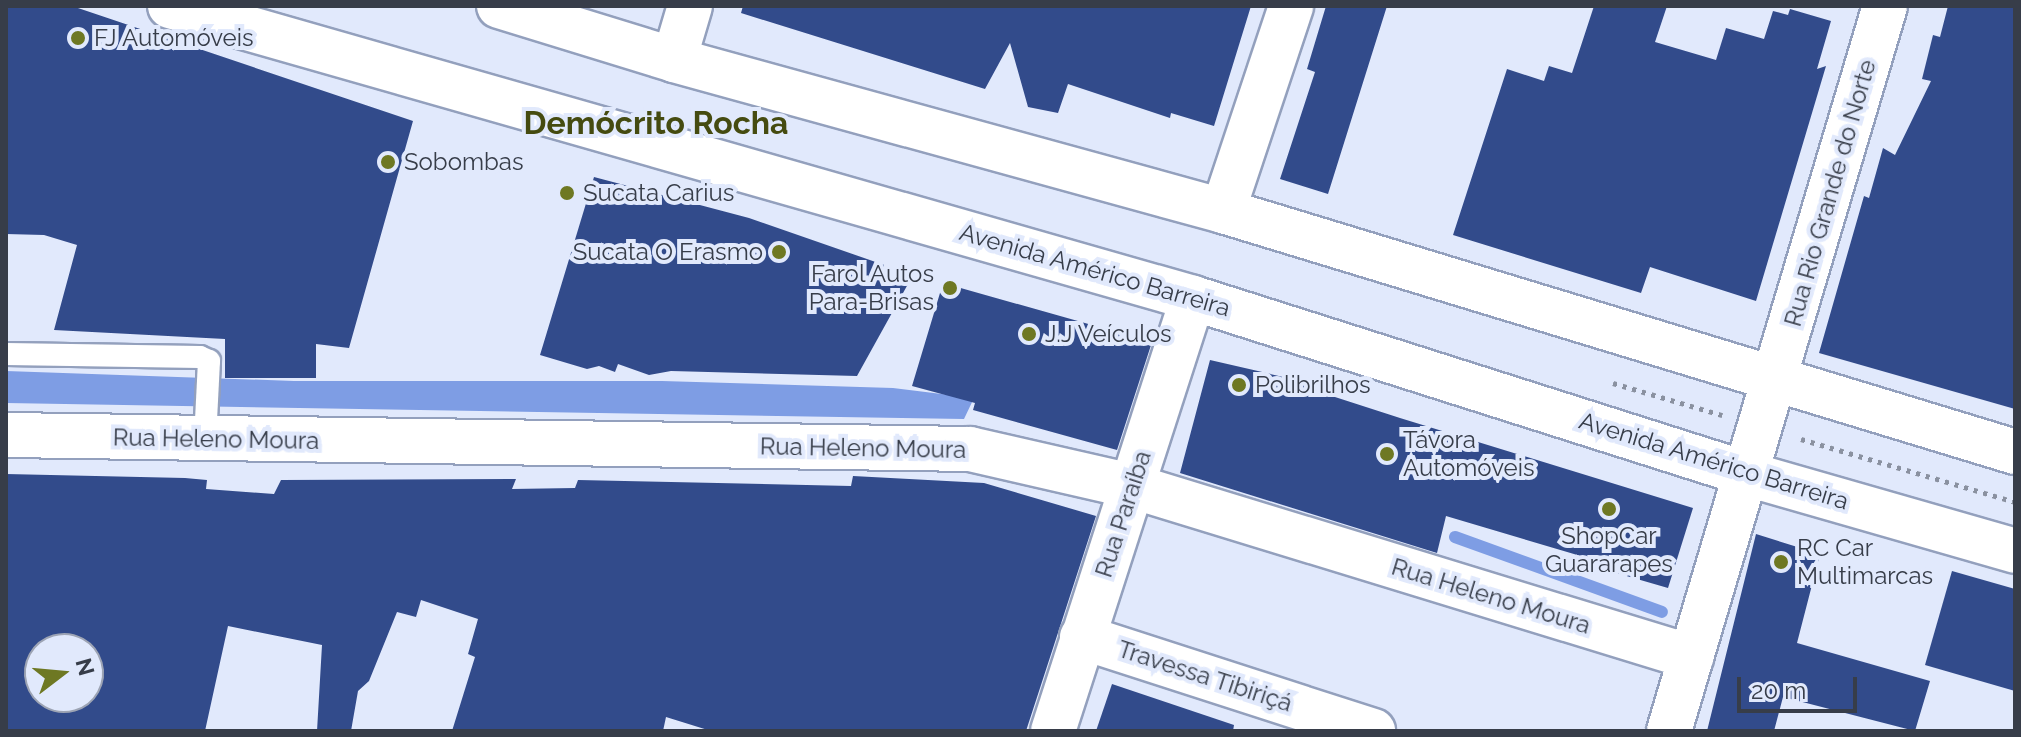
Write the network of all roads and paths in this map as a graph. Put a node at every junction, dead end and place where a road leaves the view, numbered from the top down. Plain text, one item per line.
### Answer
1 (170, 6) edge
2 (499, 6) edge
3 (690, 6) edge
4 (1291, 6) edge
5 (1885, 6) edge
6 (674, 60) junction
7 (1223, 211) junction
8 (1193, 298) junction
9 (6, 354) edge
10 (1776, 380) junction
11 (205, 428) junction
12 (6, 435) edge
13 (2015, 452) edge
14 (1747, 474) junction
15 (1132, 486) junction
16 (2015, 551) edge
17 (1082, 637) junction
18 (1691, 657) junction
19 (1053, 731) edge
20 (1373, 731) edge
21 (1669, 731) edge

1 - 8 street, Avenida Américo Barreira
2 - 6 street
3 - 6 street
4 - 7 street
5 - 10 street, Rua Rio Grande do Norte
6 - 7 street
7 - 10 street
8 - 14 street, Avenida Américo Barreira
8 - 15 street, Rua Paraíba
9 - 11 lane
10 - 13 street
10 - 14 street, Rua Rio Grande do Norte
11 - 12 street, Rua Heleno Moura
11 - 15 street, Rua Heleno Moura
14 - 16 street, Avenida Américo Barreira
14 - 18 street, Rua Rio Grande do Norte
15 - 17 street, Rua Paraíba
15 - 18 street, Rua Heleno Moura
17 - 19 street, Rua Paraíba
17 - 20 street, Travessa Tibiriçá
18 - 21 street, Rua Rio Grande do Norte

